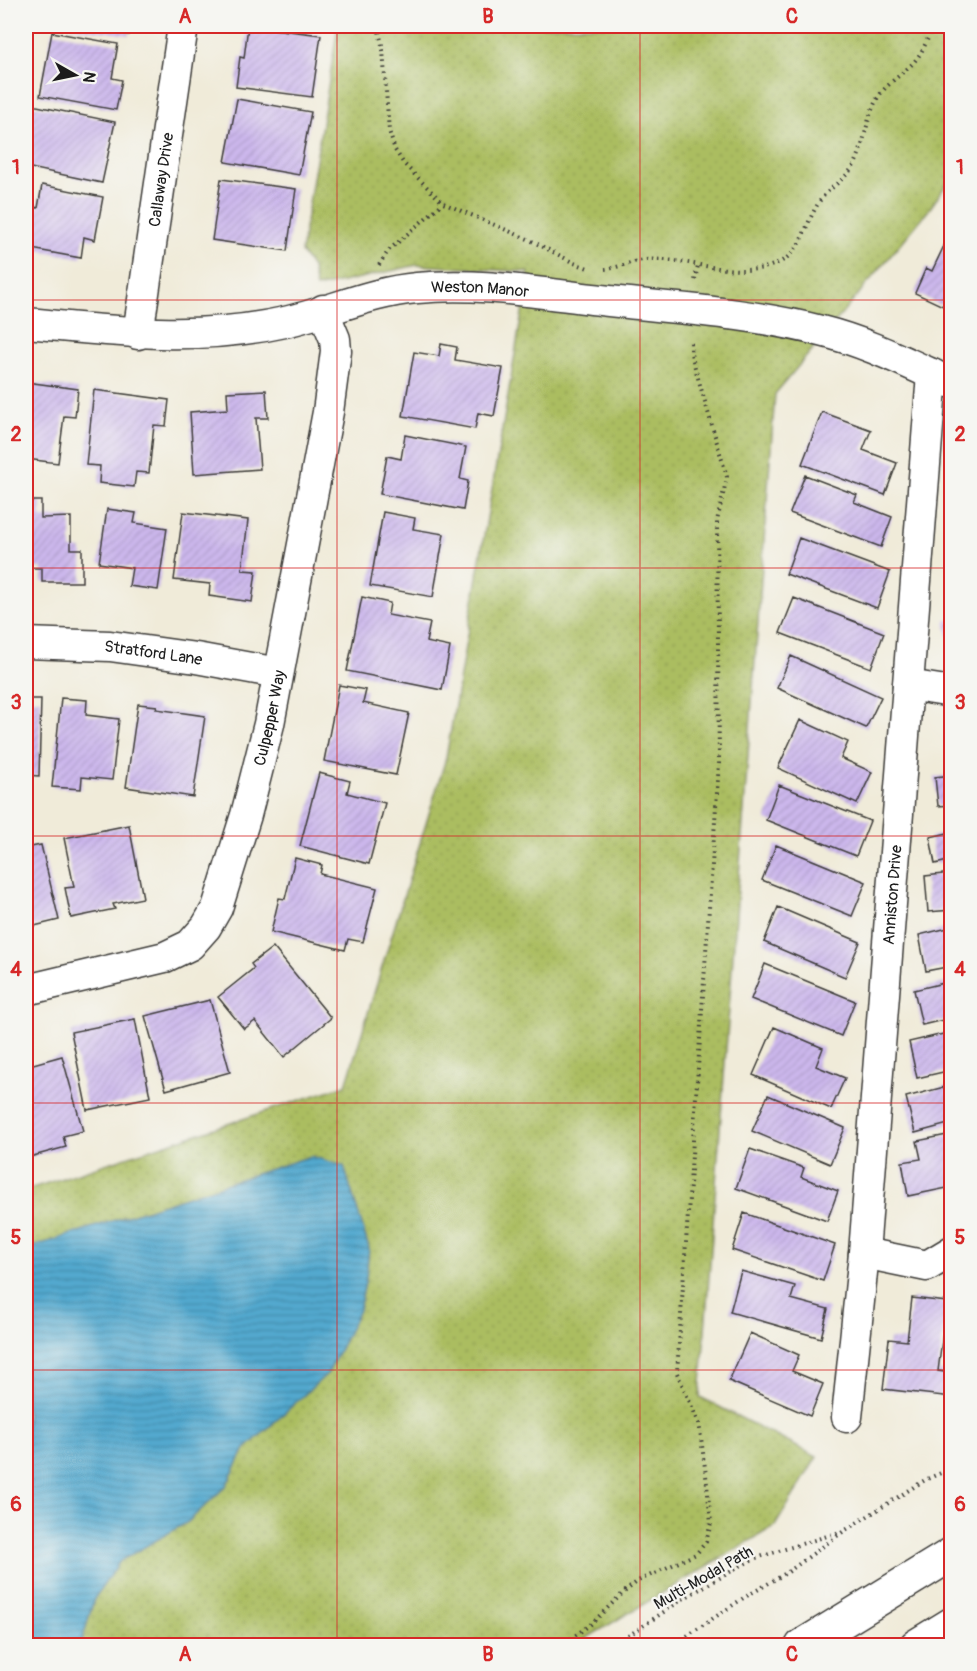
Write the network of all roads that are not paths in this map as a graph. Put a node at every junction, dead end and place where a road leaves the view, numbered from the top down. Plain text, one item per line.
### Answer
1 (183, 26) edge
2 (323, 310) junction
3 (26, 322) edge
4 (138, 334) junction
5 (942, 378) edge
6 (26, 643) edge
7 (278, 674) junction
8 (908, 685) junction
9 (951, 692) edge
10 (26, 990) edge
11 (951, 1251) edge
12 (864, 1253) junction
13 (847, 1417) dead end
14 (951, 1554) edge
15 (951, 1624) edge
16 (802, 1646) edge
17 (916, 1646) edge

1 - 4 street, Callaway Drive
2 - 4 street, Weston Manor
2 - 5 street, Weston Manor
2 - 7 street, Culpepper Way
3 - 4 street, Weston Manor
5 - 8 street, Anniston Drive
6 - 7 street, Stratford Lane
7 - 10 street, Culpepper Way
8 - 9 street
8 - 12 street, Anniston Drive
11 - 12 street
12 - 13 street, Anniston Drive
14 - 16 main road
15 - 17 main road

